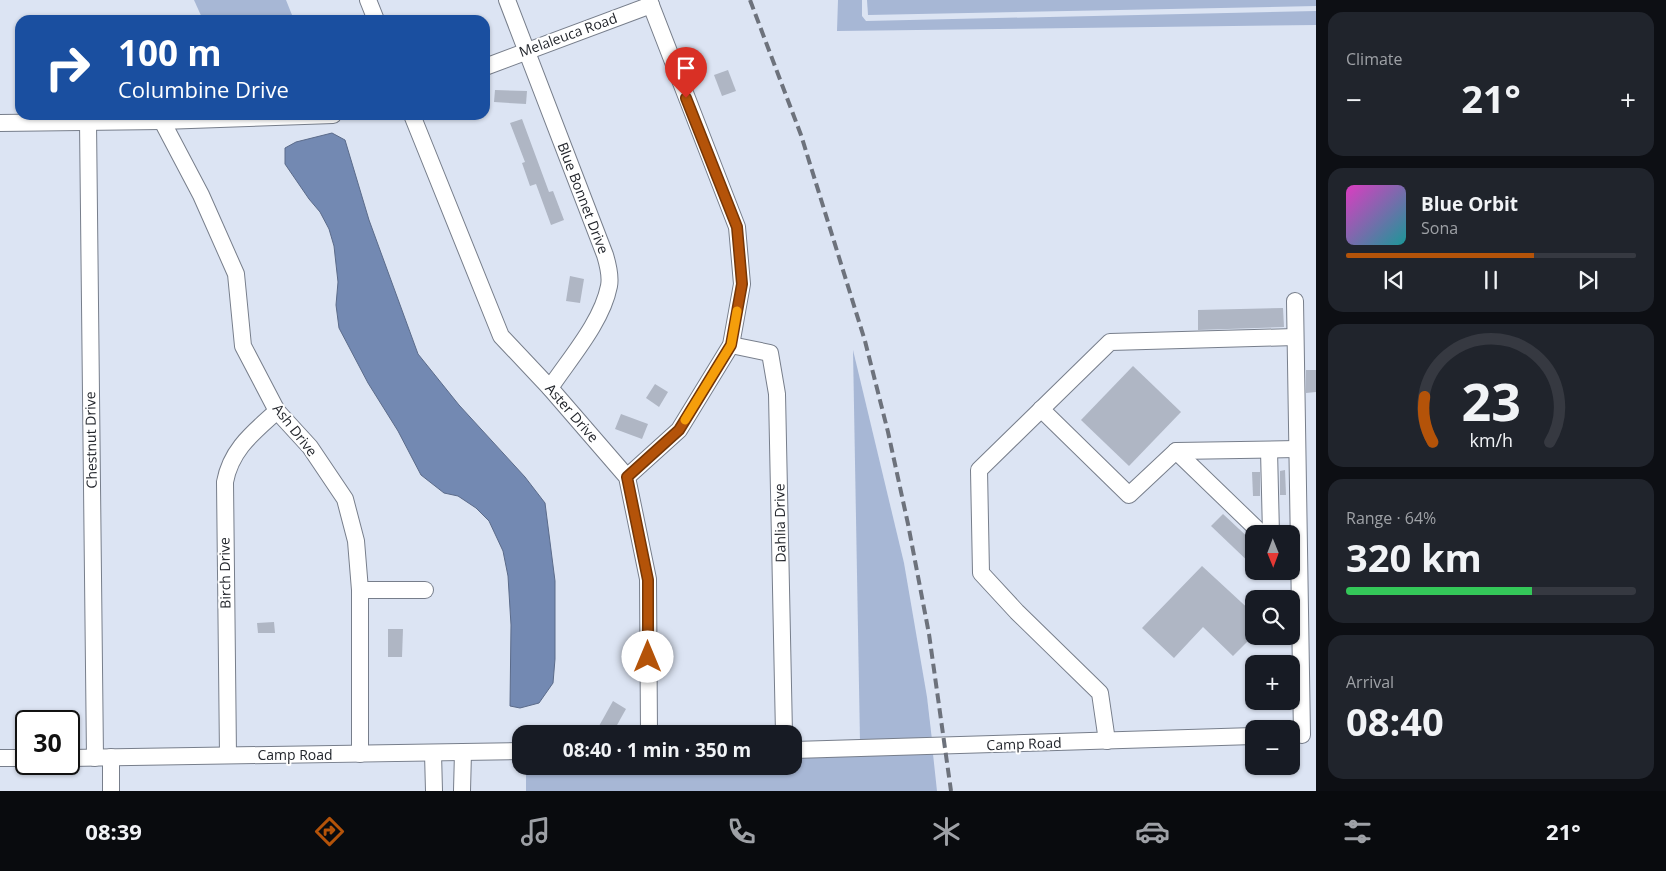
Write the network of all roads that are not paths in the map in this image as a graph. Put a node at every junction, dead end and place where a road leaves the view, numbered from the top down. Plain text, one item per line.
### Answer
1 (368, 0) edge
2 (508, 0) edge
3 (650, 2) edge
4 (374, 15) edge
5 (526, 50) junction
6 (490, 65) edge
7 (190, 120) edge
8 (414, 120) edge
9 (162, 121) junction
10 (88, 122) junction
11 (0, 123) edge
12 (1295, 302) dead end
13 (1295, 337) junction
14 (731, 345) junction
15 (550, 388) junction
16 (1040, 409) junction
17 (277, 411) junction
18 (1297, 449) junction
19 (1269, 450) junction
20 (1176, 451) junction
21 (627, 477) junction
22 (1253, 525) edge
23 (1271, 525) edge
24 (1296, 525) edge
25 (1296, 580) edge
26 (360, 590) junction
27 (425, 590) dead end
28 (648, 725) edge
29 (784, 725) edge
30 (1303, 735) edge
31 (1245, 736) edge
32 (1107, 741) junction
33 (802, 750) edge
34 (512, 751) edge
35 (463, 752) junction
36 (433, 753) junction
37 (360, 754) junction
38 (228, 755) junction
39 (103, 757) junction
40 (0, 758) edge
41 (15, 758) edge
42 (80, 758) edge
43 (111, 791) edge
44 (434, 791) edge
45 (462, 791) edge

1 - 4 street
2 - 5 street, Blue Bonnet Drive
3 - 5 street, Melaleuca Road
3 - 14 street
5 - 6 street, Melaleuca Road
5 - 15 street, Blue Bonnet Drive
7 - 9 street
8 - 15 street, Aster Drive
9 - 10 street
9 - 17 street, Ash Drive
10 - 11 street
10 - 39 street, Chestnut Drive
12 - 13 street
13 - 16 street
13 - 18 street
14 - 21 street
14 - 29 street, Dahlia Drive
15 - 21 street, Aster Drive
16 - 20 street
16 - 32 street
17 - 26 street, Ash Drive
17 - 38 street, Birch Drive
18 - 19 street
18 - 24 street
19 - 20 street
19 - 23 street
20 - 22 street
21 - 28 street, Aster Drive
25 - 30 street
26 - 27 street
26 - 37 street, Ash Drive
31 - 32 street, Camp Road
32 - 33 street, Camp Road
34 - 35 street, Camp Road
35 - 36 street, Camp Road
35 - 45 street
36 - 37 street, Camp Road
36 - 44 street
37 - 38 street, Camp Road
38 - 39 street, Camp Road
39 - 42 street, Camp Road
39 - 43 street, Chestnut Drive
40 - 41 street

